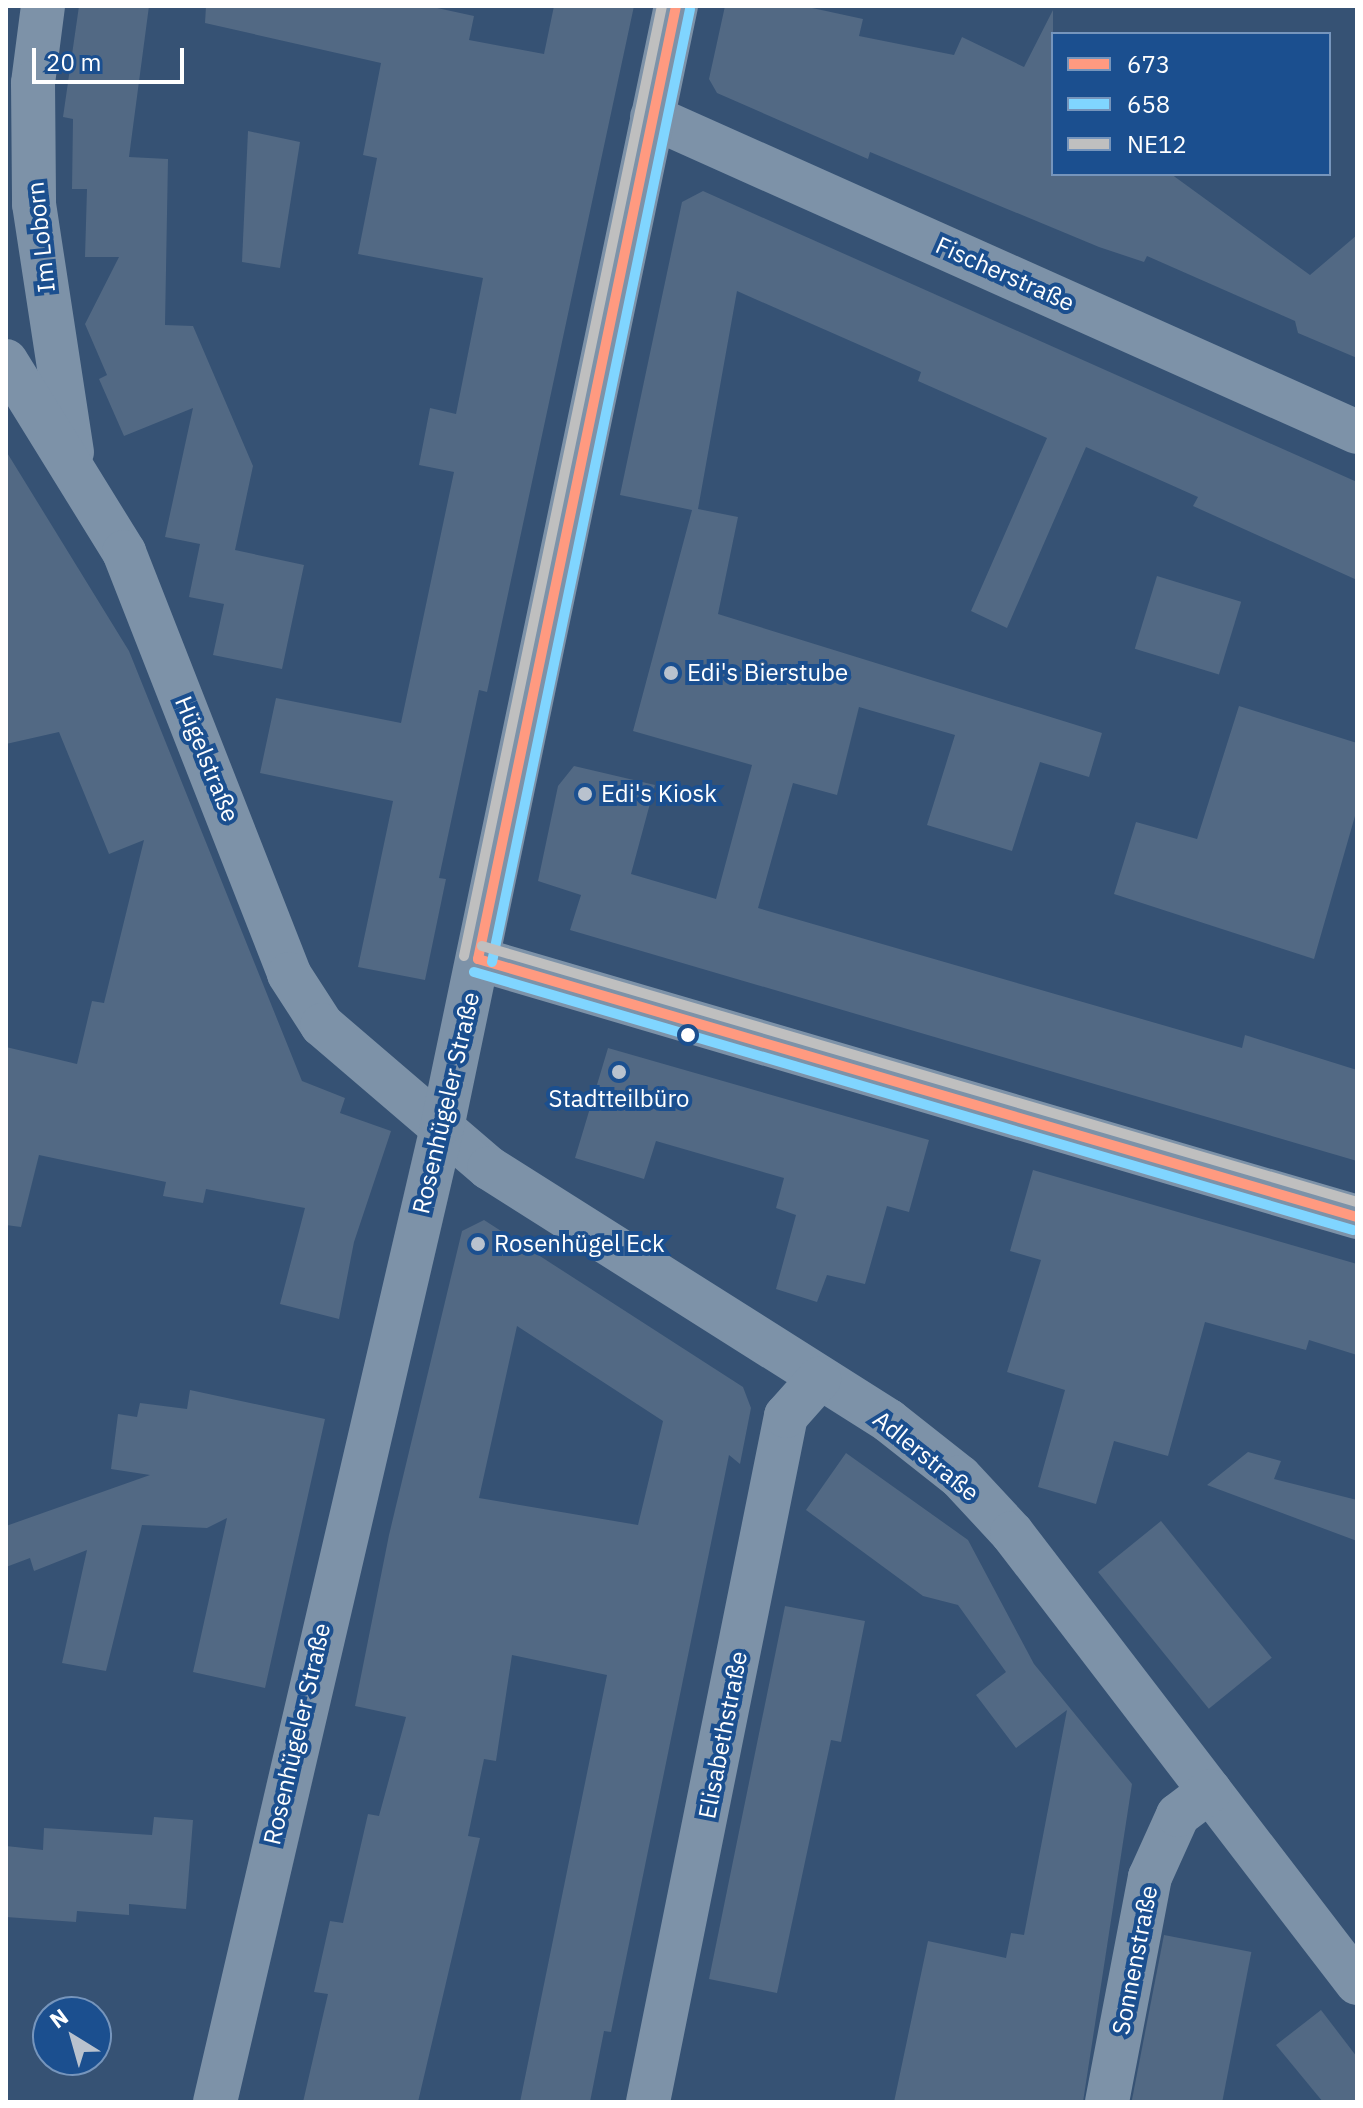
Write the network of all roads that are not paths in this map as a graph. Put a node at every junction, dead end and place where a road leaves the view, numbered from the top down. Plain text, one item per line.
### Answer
1 (43, 6) edge
2 (676, 6) edge
3 (652, 117) junction
4 (6, 361) edge
5 (1357, 432) edge
6 (74, 466) junction
7 (478, 959) junction
8 (443, 1123) junction
9 (1357, 1217) edge
10 (819, 1379) junction
11 (1210, 1791) junction
12 (1357, 1983) edge
13 (215, 2102) edge
14 (648, 2102) edge
15 (1107, 2102) edge

1 - 6 street, Im Loborn
2 - 3 street, Rosenhügeler Straße
3 - 5 street, Fischerstraße
3 - 7 street, Rosenhügeler Straße
4 - 6 street, Hügelstraße
6 - 8 street, Hügelstraße
7 - 8 street, Rosenhügeler Straße
7 - 9 street
8 - 10 street, Adlerstraße
8 - 13 street, Rosenhügeler Straße
10 - 11 street, Adlerstraße
10 - 14 street, Elisabethstraße
11 - 12 street, Adlerstraße
11 - 15 street, Sonnenstraße

